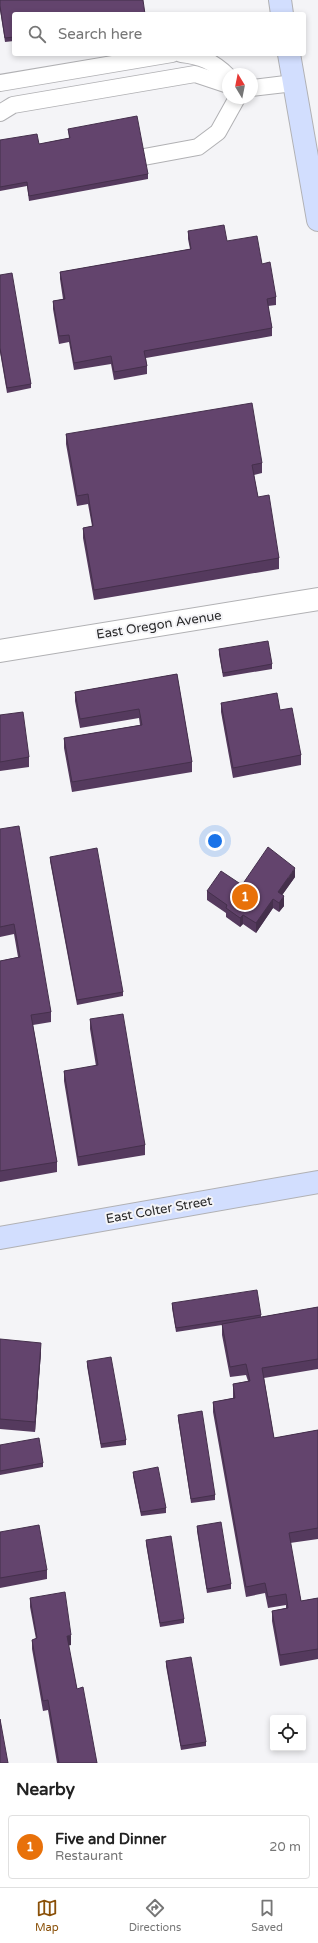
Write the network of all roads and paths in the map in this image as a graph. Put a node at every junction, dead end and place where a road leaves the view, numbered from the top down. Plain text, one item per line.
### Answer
1 (280, 0) edge
2 (282, 12) edge
3 (160, 56) edge
4 (198, 56) edge
5 (289, 56) edge
6 (222, 70) edge
7 (0, 83) edge
8 (222, 83) edge
9 (294, 83) junction
10 (258, 87) edge
11 (233, 104) edge
12 (0, 113) edge
13 (144, 157) edge
14 (318, 220) edge
15 (318, 599) edge
16 (0, 651) edge
17 (318, 1182) edge
18 (0, 1238) edge

1 - 2 street
3 - 7 lane
4 - 6 lane
5 - 9 street
8 - 12 lane
9 - 10 lane
9 - 14 street
11 - 13 lane
15 - 16 street, East Oregon Avenue
17 - 18 street, East Colter Street

